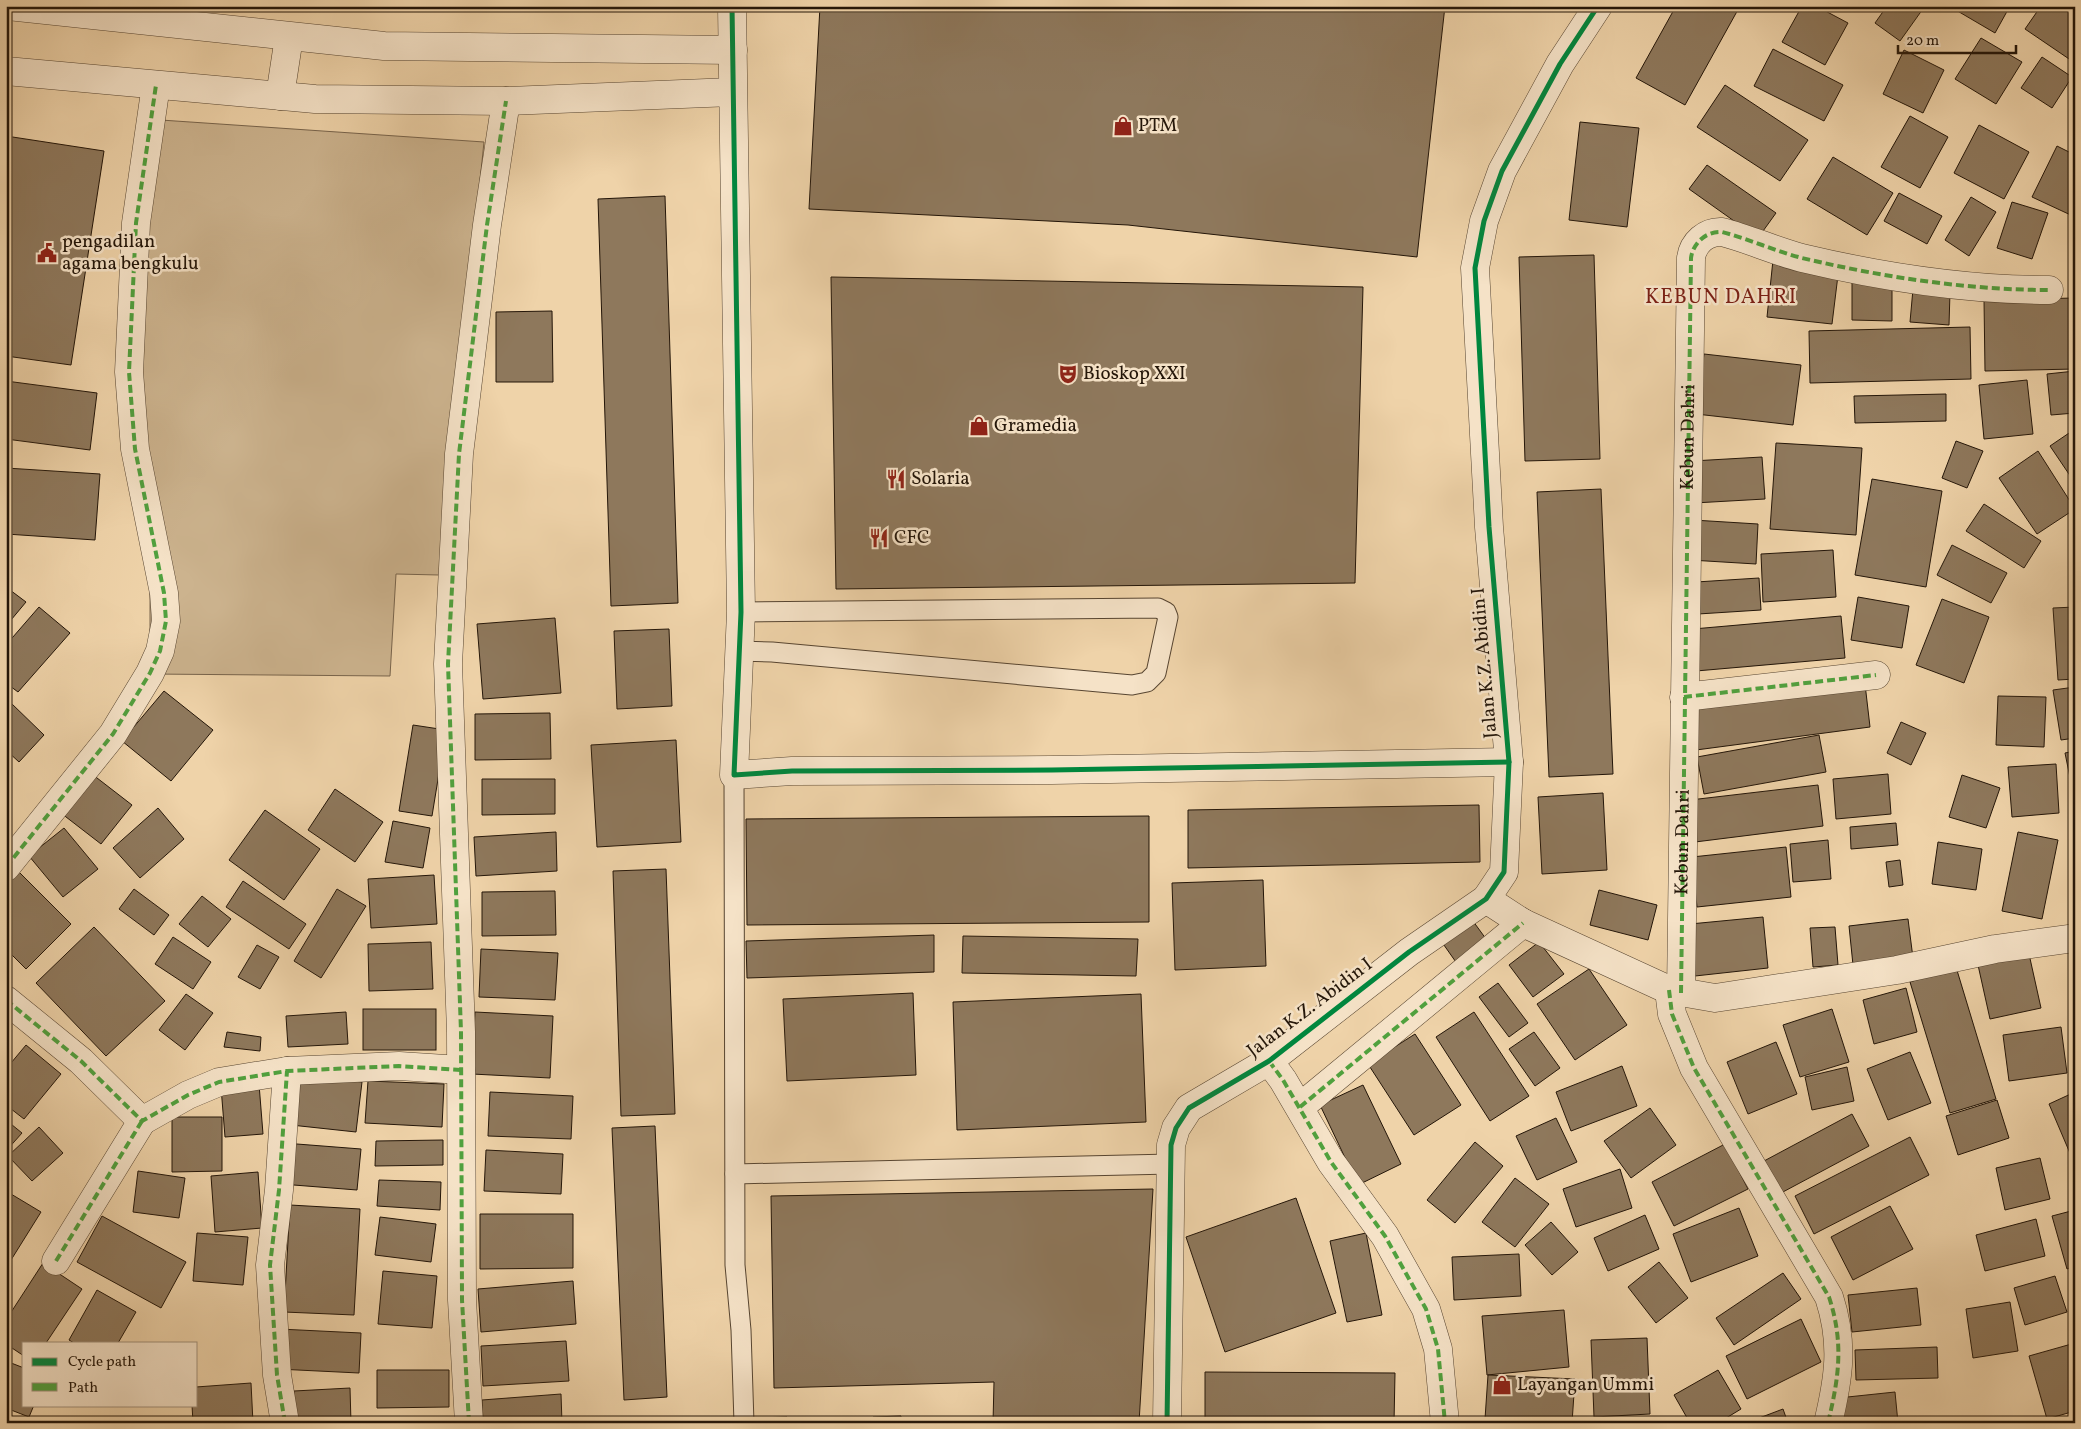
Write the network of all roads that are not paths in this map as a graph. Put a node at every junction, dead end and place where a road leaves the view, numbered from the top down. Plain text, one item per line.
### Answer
1 (8, 6) edge
2 (732, 6) edge
3 (1598, 6) edge
4 (289, 37) junction
5 (733, 50) junction
6 (6, 71) edge
7 (156, 85) junction
8 (732, 92) junction
9 (280, 96) junction
10 (506, 102) junction
11 (2049, 290) dead end
12 (740, 612) junction
13 (739, 651) junction
14 (1876, 675) dead end
15 (1684, 697) junction
16 (1509, 762) junction
17 (734, 775) junction
18 (6, 867) edge
19 (1486, 899) junction
20 (1523, 923) junction
21 (2075, 938) edge
22 (1675, 991) junction
23 (6, 1000) edge
24 (1269, 1061) junction
25 (461, 1070) junction
26 (286, 1071) junction
27 (1300, 1107) junction
28 (142, 1121) junction
29 (1171, 1164) junction
30 (735, 1174) junction
31 (56, 1261) dead end
32 (285, 1423) edge
33 (468, 1423) edge
34 (744, 1423) edge
35 (1167, 1423) edge
36 (1445, 1423) edge
37 (1828, 1423) edge

1 - 4 street
2 - 5 street
3 - 16 street, Jalan K.Z. Abidin I
4 - 5 street
4 - 9 street
5 - 8 street
6 - 7 street
7 - 9 street
7 - 18 street
8 - 10 street
8 - 12 street
9 - 10 street
10 - 25 street
11 - 15 street, Kebun Dahri
12 - 13 street
12 - 13 lane
13 - 17 street
14 - 15 street
15 - 22 street, Kebun Dahri
16 - 17 street
16 - 19 street, Jalan K.Z. Abidin I
17 - 30 lane
19 - 20 street
19 - 24 street, Jalan K.Z. Abidin I
20 - 22 street
20 - 27 street
21 - 22 street
22 - 37 street, Kebun Dahri
23 - 28 street
24 - 27 street
24 - 29 street, Jalan K.Z. Abidin I
25 - 26 street
25 - 33 street
26 - 28 street
26 - 32 street
27 - 36 street
28 - 31 street
29 - 30 lane
29 - 35 street, Jalan K.Z. Abidin I
30 - 34 lane

